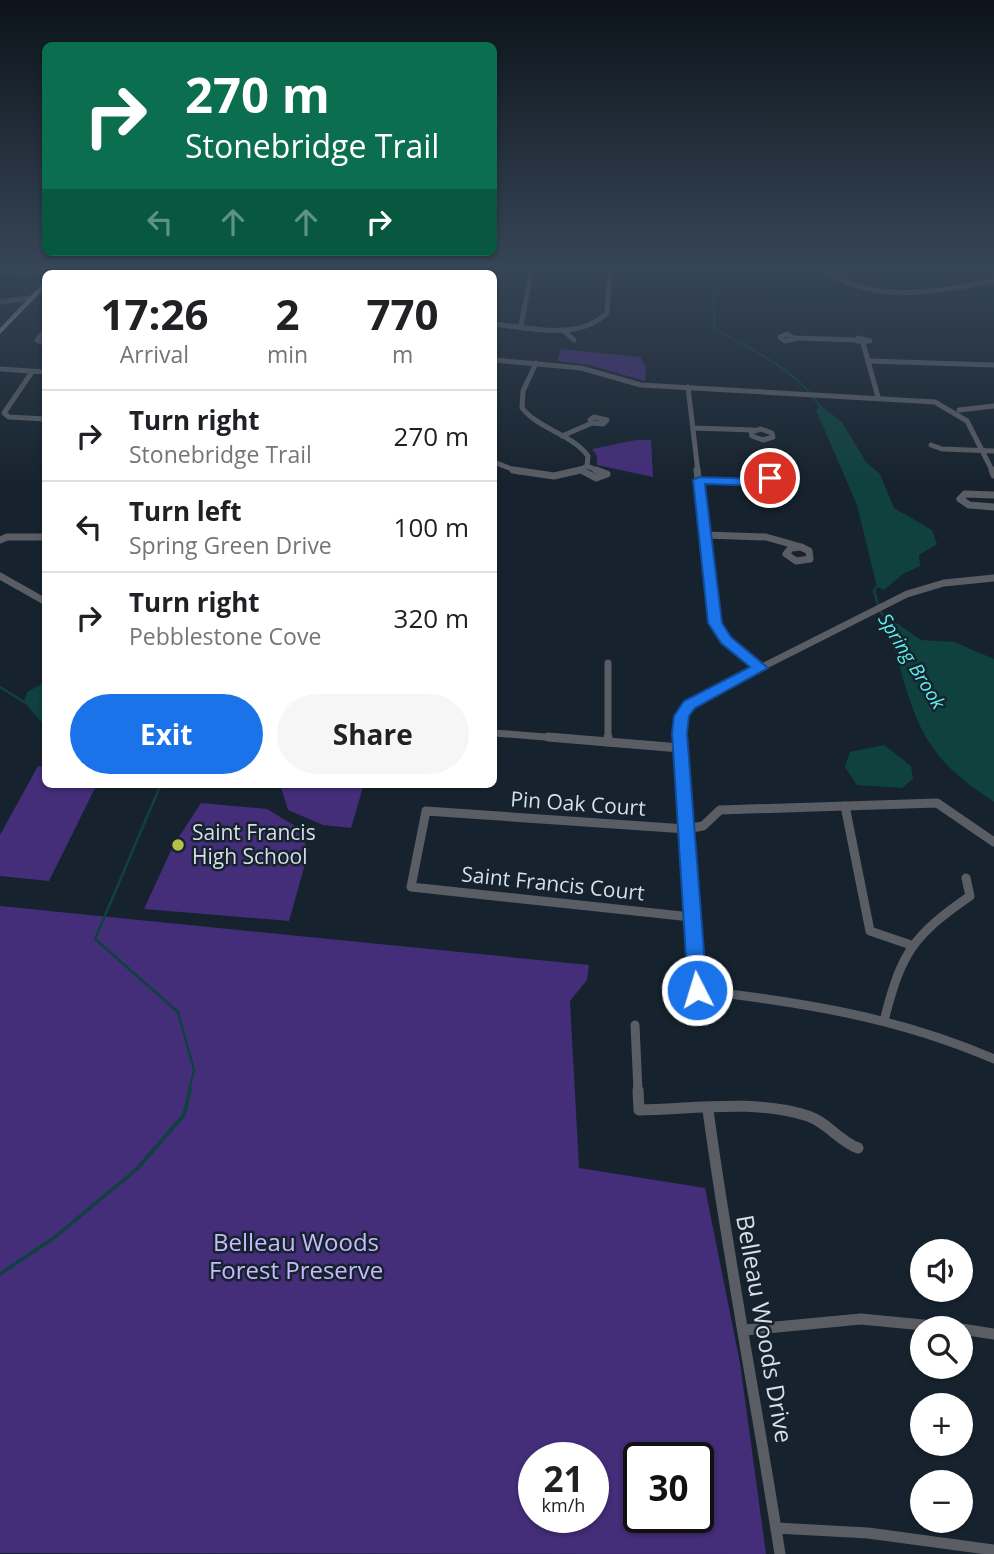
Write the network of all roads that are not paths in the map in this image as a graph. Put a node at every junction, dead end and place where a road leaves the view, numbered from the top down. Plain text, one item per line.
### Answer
1 (869, 340) edge
2 (497, 360) edge
3 (869, 361) junction
4 (536, 363) junction
5 (994, 366) edge
6 (0, 369) edge
7 (32, 372) junction
8 (42, 372) edge
9 (688, 387) junction
10 (878, 397) junction
11 (994, 406) edge
12 (959, 410) junction
13 (42, 419) edge
14 (592, 423) dead end
15 (693, 428) junction
16 (753, 430) dead end
17 (562, 436) junction
18 (931, 445) dead end
19 (984, 451) junction
20 (994, 451) edge
21 (497, 464) edge
22 (994, 475) edge
23 (699, 480) junction
24 (767, 482) dead end
25 (994, 495) edge
26 (994, 507) edge
27 (705, 535) junction
28 (42, 537) edge
29 (0, 540) edge
30 (801, 547) dead end
31 (0, 576) edge
32 (994, 578) edge
33 (42, 600) edge
34 (608, 663) dead end
35 (760, 668) junction
36 (497, 733) edge
37 (608, 742) junction
38 (680, 748) junction
39 (845, 806) junction
40 (686, 829) junction
41 (994, 842) edge
42 (966, 878) dead end
43 (411, 887) joint
44 (691, 917) junction
45 (911, 944) junction
46 (885, 1017) junction
47 (635, 1025) dead end
48 (994, 1059) edge
49 (708, 1110) junction
50 (858, 1148) dead end
51 (910, 1324) edge
52 (745, 1329) junction
53 (973, 1331) edge
54 (994, 1334) edge
55 (776, 1528) junction
56 (994, 1550) edge
57 (780, 1554) edge

1 - 3 street
2 - 4 street
3 - 5 street
3 - 10 street
4 - 9 street
4 - 17 street
6 - 7 street
7 - 8 street
7 - 13 street
9 - 10 street
9 - 15 street
10 - 12 street
11 - 12 street
12 - 19 street
14 - 17 street
15 - 16 street
15 - 23 street
17 - 21 street
18 - 19 street
19 - 20 street
19 - 22 street
23 - 24 street
23 - 27 street
25 - 26 street
27 - 30 street
27 - 35 street
28 - 29 street
31 - 33 street
32 - 35 street
34 - 37 street
35 - 38 street
36 - 37 street
37 - 38 street
38 - 40 street
39 - 40 street
39 - 41 street
39 - 45 street
40 - 43 street, Pin Oak Court
40 - 44 street
42 - 45 street
43 - 44 street, Saint Francis Court
44 - 46 street
45 - 46 street
46 - 48 street
47 - 49 street
49 - 50 street
49 - 52 street, Belleau Woods Drive
51 - 52 street
52 - 55 street, Belleau Woods Drive
53 - 54 street
55 - 56 street
55 - 57 street, Belleau Woods Drive

